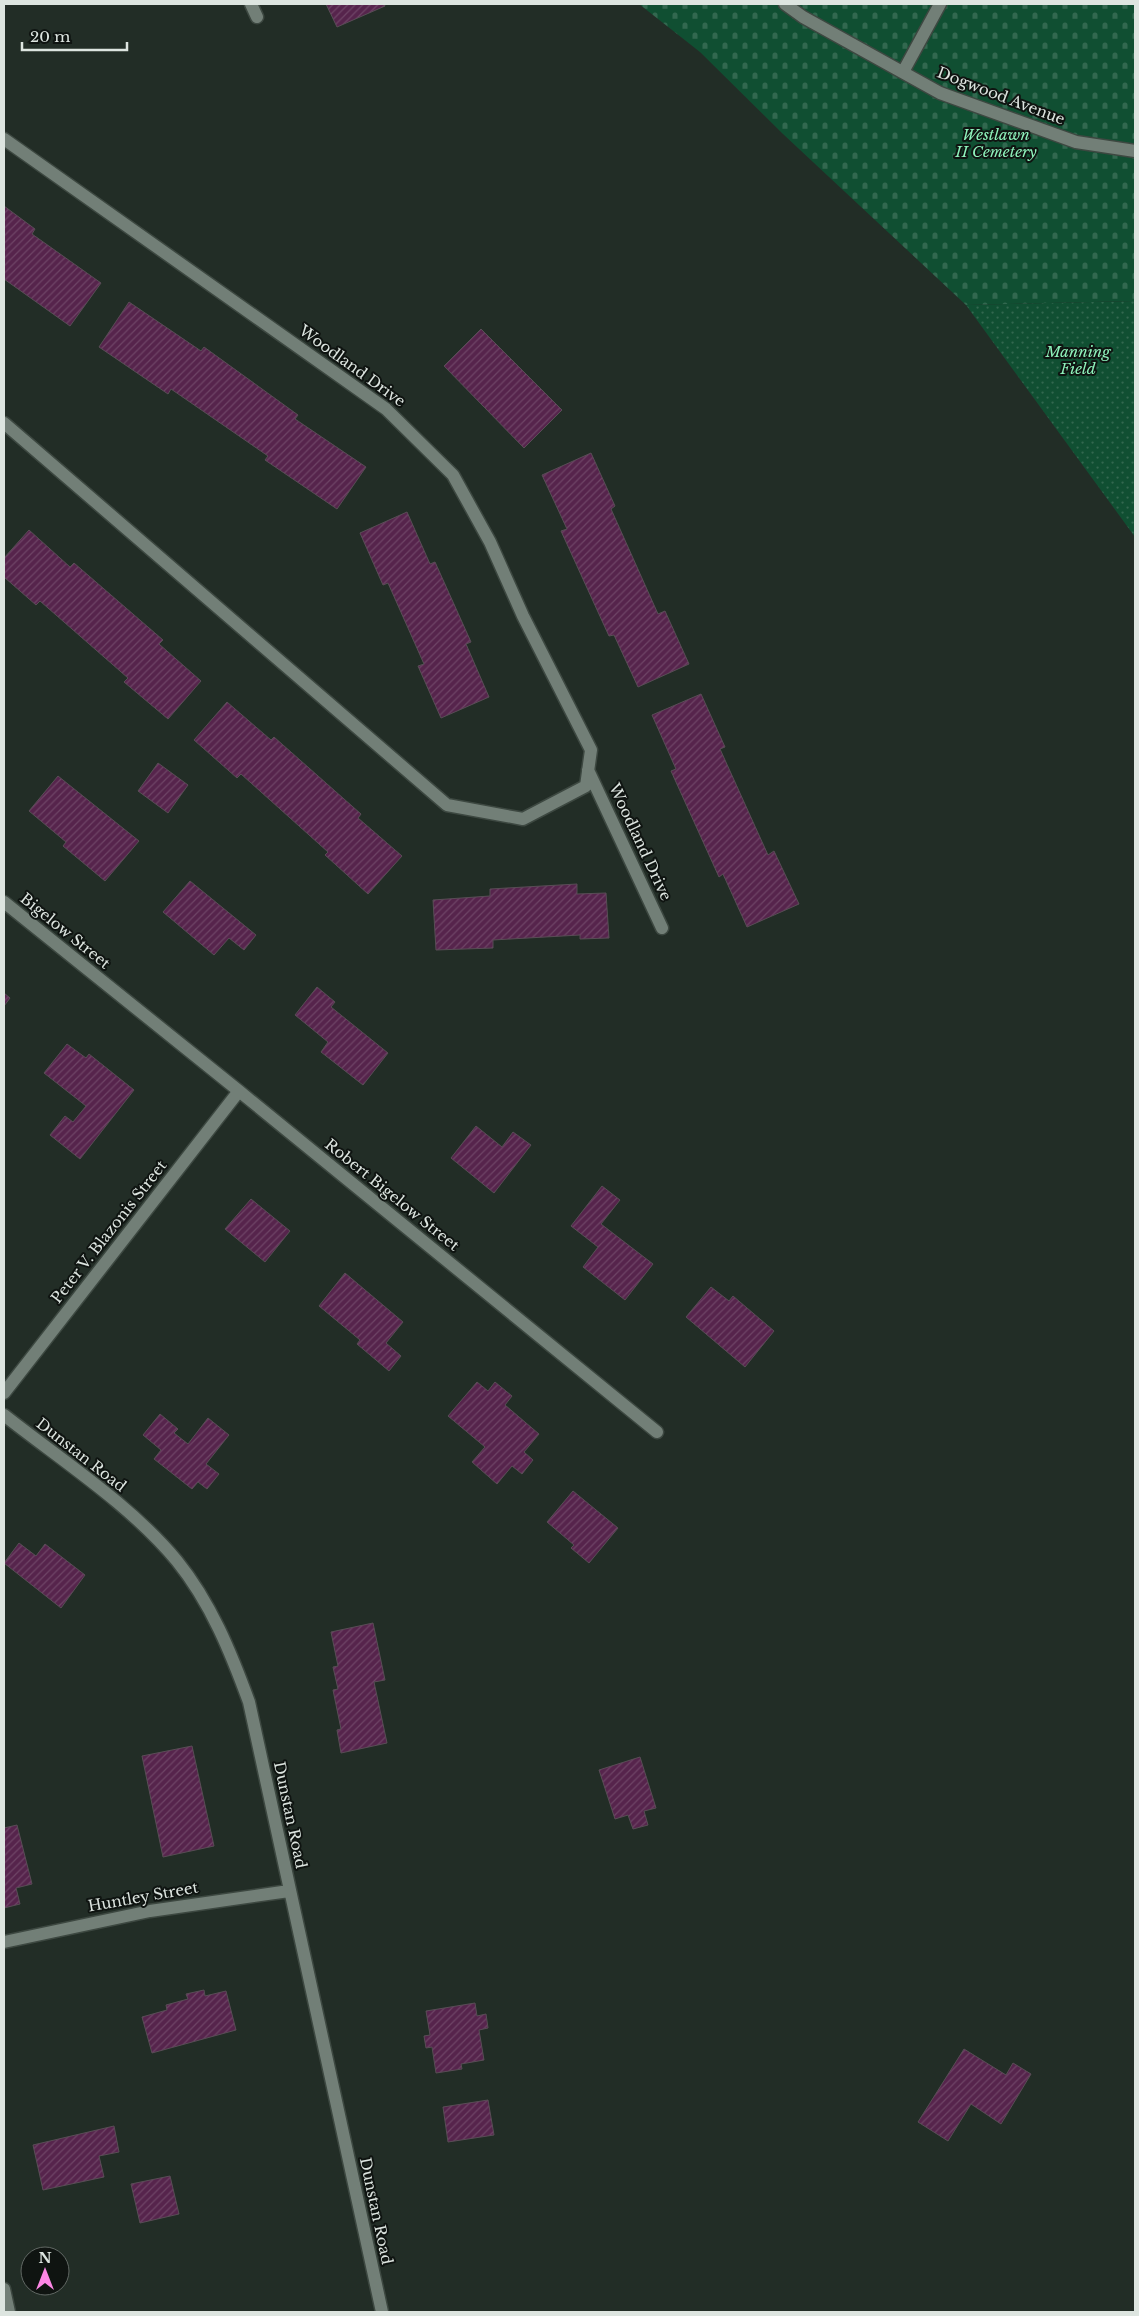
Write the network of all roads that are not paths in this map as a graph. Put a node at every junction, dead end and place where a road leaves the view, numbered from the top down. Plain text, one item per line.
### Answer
1 (251, 4) edge
2 (785, 4) edge
3 (940, 4) edge
4 (257, 17) dead end
5 (903, 72) junction
6 (4, 139) edge
7 (1135, 151) edge
8 (4, 423) edge
9 (588, 770) junction
10 (4, 902) edge
11 (662, 928) dead end
12 (106, 985) joint
13 (240, 1091) junction
14 (4, 1393) edge
15 (4, 1415) edge
16 (657, 1432) dead end
17 (289, 1891) junction
18 (4, 1942) edge
19 (4, 2289) edge
20 (10, 2312) edge
21 (382, 2312) edge

1 - 4 street
2 - 5 street, Dogwood Avenue
3 - 5 street
5 - 7 street, Dogwood Avenue
6 - 9 street, Woodland Drive
8 - 9 street, Woodland Drive
9 - 11 street, Woodland Drive
10 - 12 street, Bigelow Street
12 - 13 street, Robert Bigelow Street
13 - 14 street, Peter V. Blazonis Street
13 - 16 street, Robert Bigelow Street
15 - 17 street, Dunstan Road
17 - 18 street, Huntley Street
17 - 21 street, Dunstan Road
19 - 20 street

